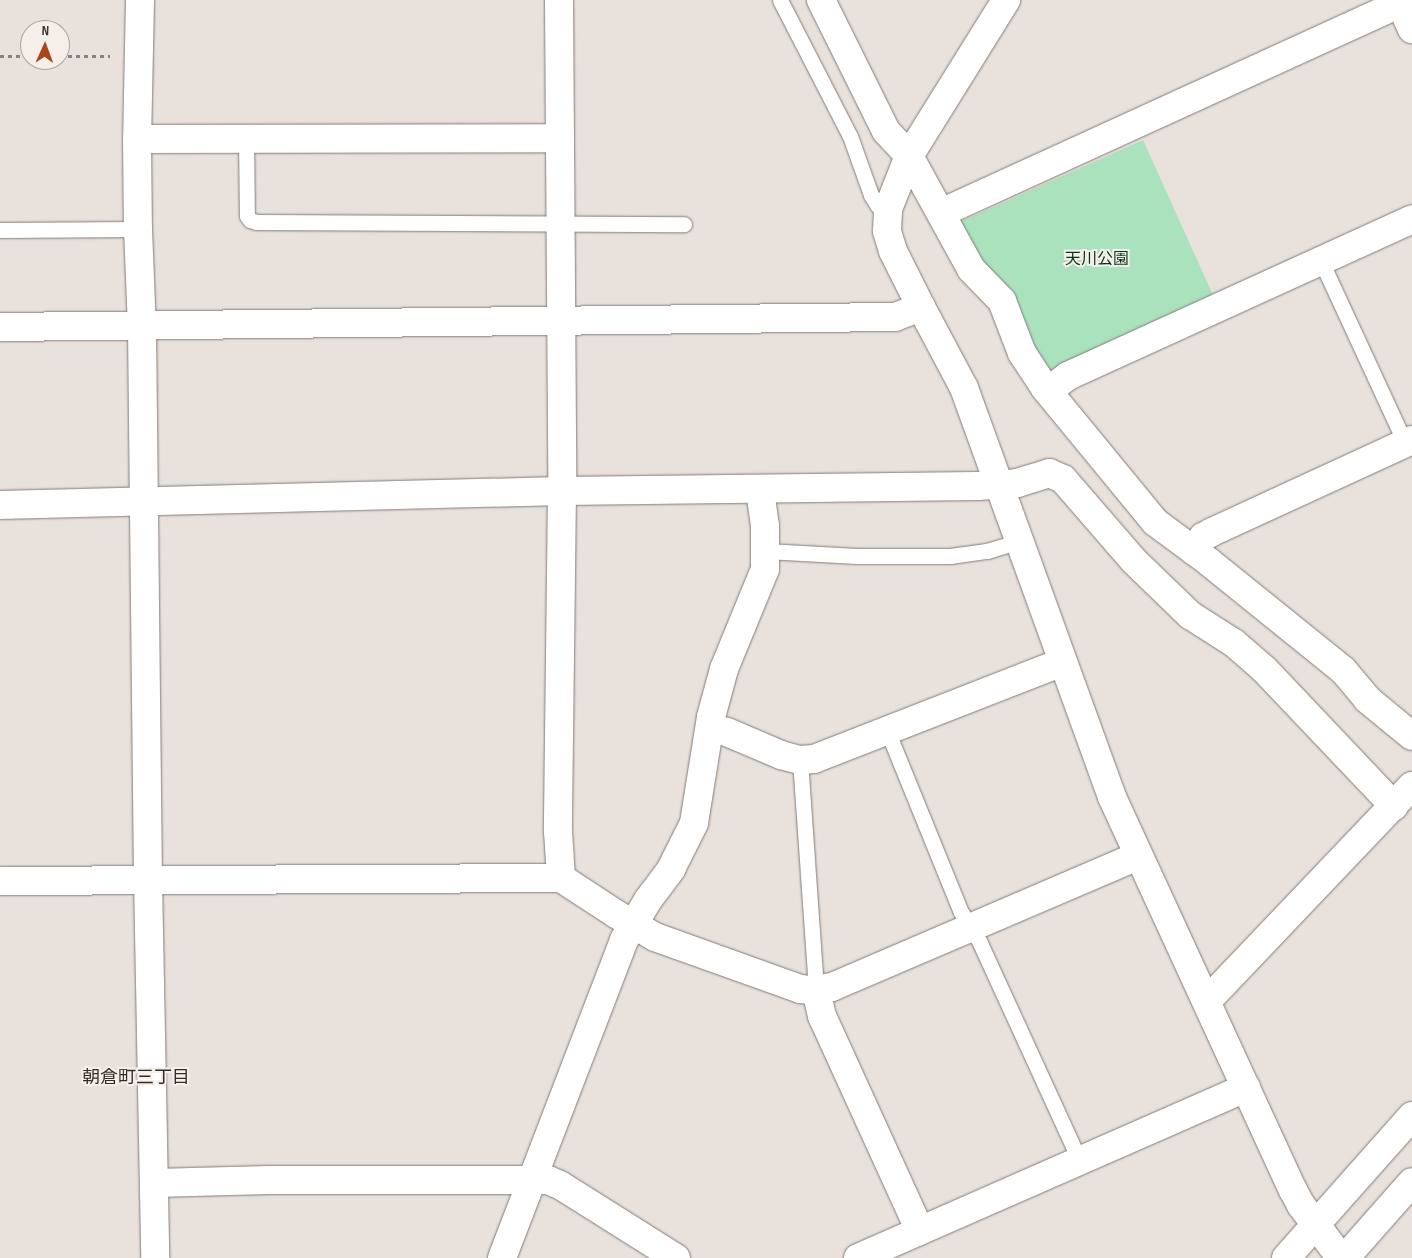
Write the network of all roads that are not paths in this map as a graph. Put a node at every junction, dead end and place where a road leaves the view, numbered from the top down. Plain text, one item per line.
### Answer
1 (140, 0) edge
2 (559, 0) edge
3 (780, 0) edge
4 (821, 0) edge
5 (1006, 0) edge
6 (1400, 2) edge
7 (1412, 29) edge
8 (560, 138) junction
9 (137, 139) junction
10 (246, 139) junction
11 (909, 156) junction
12 (888, 209) junction
13 (941, 213) junction
14 (1412, 219) edge
15 (560, 223) junction
16 (684, 224) dead end
17 (138, 229) junction
18 (0, 230) edge
19 (1321, 261) junction
20 (921, 307) junction
21 (562, 321) junction
22 (0, 327) edge
23 (142, 327) junction
24 (1048, 391) junction
25 (1409, 441) edge
26 (1000, 485) junction
27 (760, 489) junction
28 (562, 491) junction
29 (143, 502) junction
30 (0, 505) edge
31 (1019, 541) junction
32 (766, 551) junction
33 (1194, 551) junction
34 (1062, 662) junction
35 (710, 728) junction
36 (887, 730) junction
37 (1412, 736) edge
38 (800, 760) junction
39 (1412, 786) edge
40 (1394, 806) junction
41 (1138, 856) junction
42 (148, 878) junction
43 (561, 878) junction
44 (0, 881) edge
45 (633, 924) junction
46 (971, 928) junction
47 (816, 990) junction
48 (1206, 1001) junction
49 (1246, 1088) junction
50 (1412, 1116) edge
51 (1080, 1161) junction
52 (533, 1180) junction
53 (1412, 1182) edge
54 (154, 1183) junction
55 (1315, 1225) junction
56 (920, 1231) junction
57 (155, 1258) edge
58 (502, 1258) edge
59 (676, 1258) edge
60 (858, 1258) edge
61 (1286, 1258) edge
62 (1343, 1258) edge

1 - 9 street
2 - 8 street
3 - 12 lane
4 - 11 street
5 - 11 street
6 - 7 street
6 - 13 street
8 - 10 street
8 - 15 street
9 - 10 street
9 - 17 street
10 - 15 lane
11 - 12 street
11 - 13 street
12 - 20 street
13 - 24 street
14 - 19 street
15 - 16 lane
15 - 21 street
17 - 18 lane
17 - 23 street
19 - 24 street
19 - 25 lane
20 - 21 street
20 - 26 street
21 - 23 street
21 - 28 street
22 - 23 street
23 - 29 street
24 - 33 street
25 - 33 street
26 - 27 street
26 - 31 street
26 - 40 street
27 - 28 street
27 - 32 street
28 - 29 street
28 - 43 street
29 - 30 street
29 - 42 street
31 - 32 lane
31 - 34 street
32 - 35 street
33 - 37 street
34 - 36 street
34 - 41 street
35 - 38 street
35 - 45 street
36 - 38 street
36 - 46 lane
38 - 47 lane
39 - 40 street
40 - 48 street
41 - 46 street
41 - 48 street
42 - 43 street
42 - 44 street
42 - 54 street
43 - 45 street
45 - 47 street
45 - 52 street
46 - 47 street
46 - 51 lane
47 - 56 street
48 - 49 street
49 - 51 street
49 - 55 street
50 - 55 street
51 - 56 street
52 - 54 street
52 - 58 street
52 - 59 street
53 - 62 street
54 - 57 street
55 - 61 street
55 - 62 street
56 - 60 street

